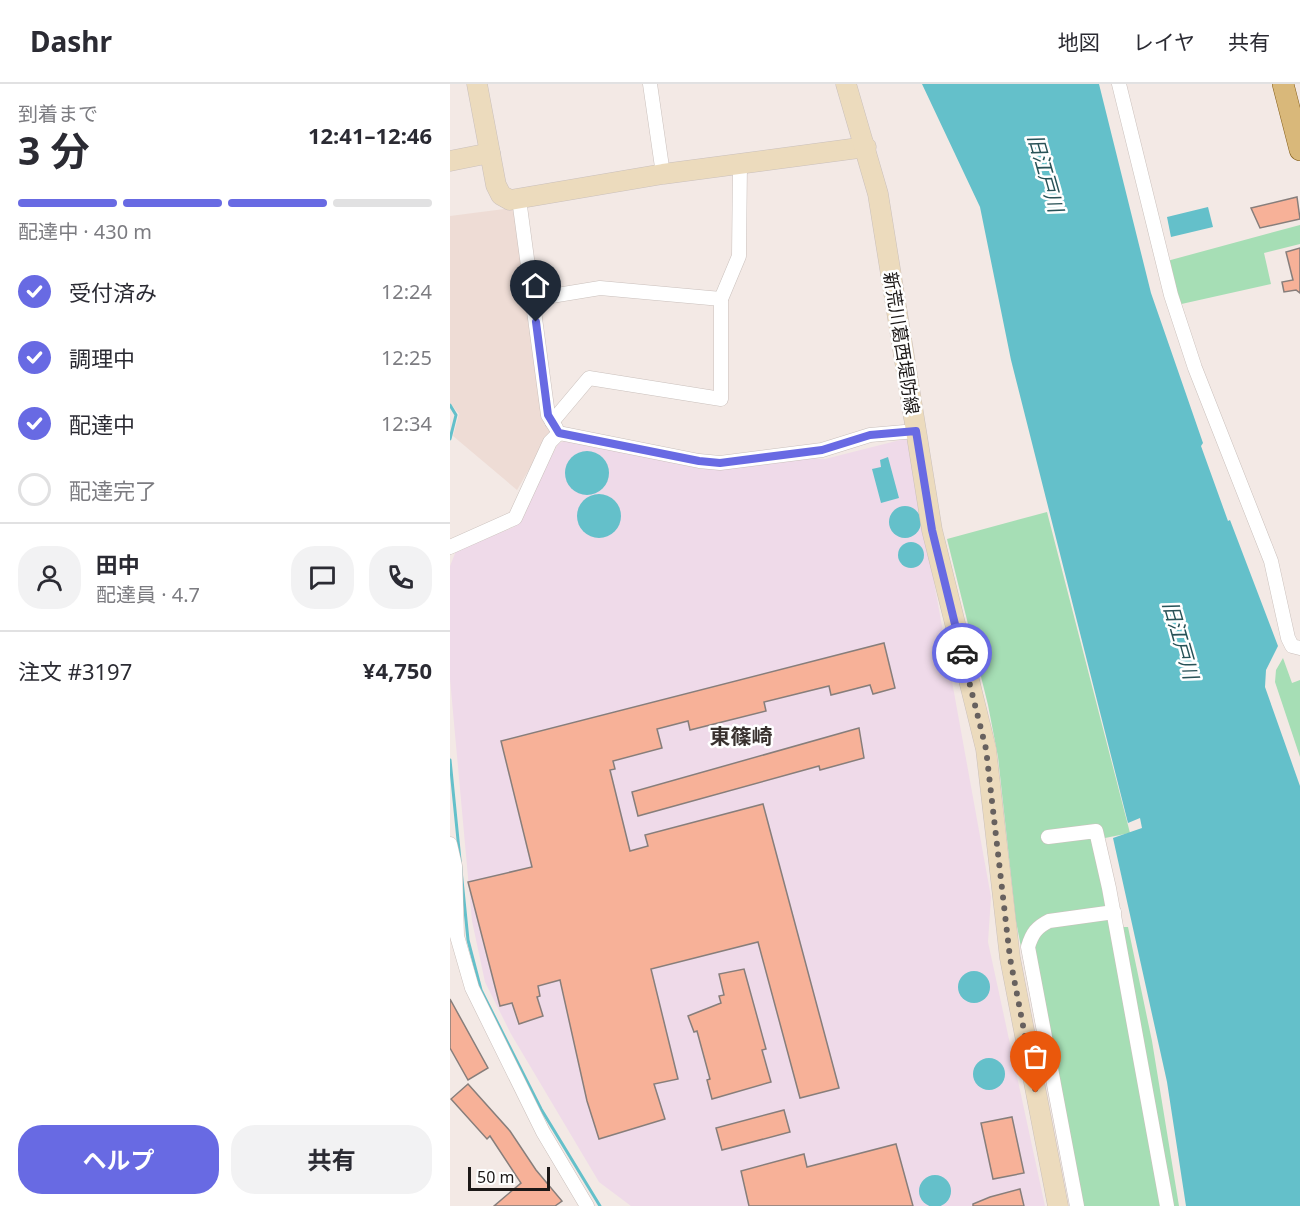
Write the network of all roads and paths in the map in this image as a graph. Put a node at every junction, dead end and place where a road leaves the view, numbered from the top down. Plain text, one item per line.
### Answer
1 (477, 84) edge
2 (650, 84) edge
3 (846, 84) edge
4 (1119, 84) edge
5 (1283, 84) edge
6 (866, 147) junction
7 (1300, 150) edge
8 (490, 153) junction
9 (450, 161) edge
10 (740, 163) junction
11 (663, 174) junction
12 (519, 199) junction
13 (533, 299) junction
14 (721, 299) junction
15 (555, 427) junction
16 (916, 431) junction
17 (450, 547) edge
18 (1300, 648) edge
19 (1048, 837) dead end
20 (450, 844) edge
21 (1114, 912) junction
22 (587, 1206) edge
23 (1058, 1206) edge
24 (1077, 1206) edge
25 (1167, 1206) edge

1 - 8 main road
2 - 11 street
3 - 6 main road, 新荒川葛西堤防線
4 - 18 street
5 - 7 main road
6 - 10 main road
6 - 16 main road, 新荒川葛西堤防線
8 - 9 main road
8 - 12 main road
10 - 11 main road
10 - 14 street
11 - 12 main road
12 - 13 street
13 - 14 street
13 - 15 street
14 - 15 street
15 - 16 street
15 - 17 street
16 - 23 main road, 新荒川葛西堤防線
19 - 21 street
20 - 22 street
21 - 24 street
21 - 25 street

